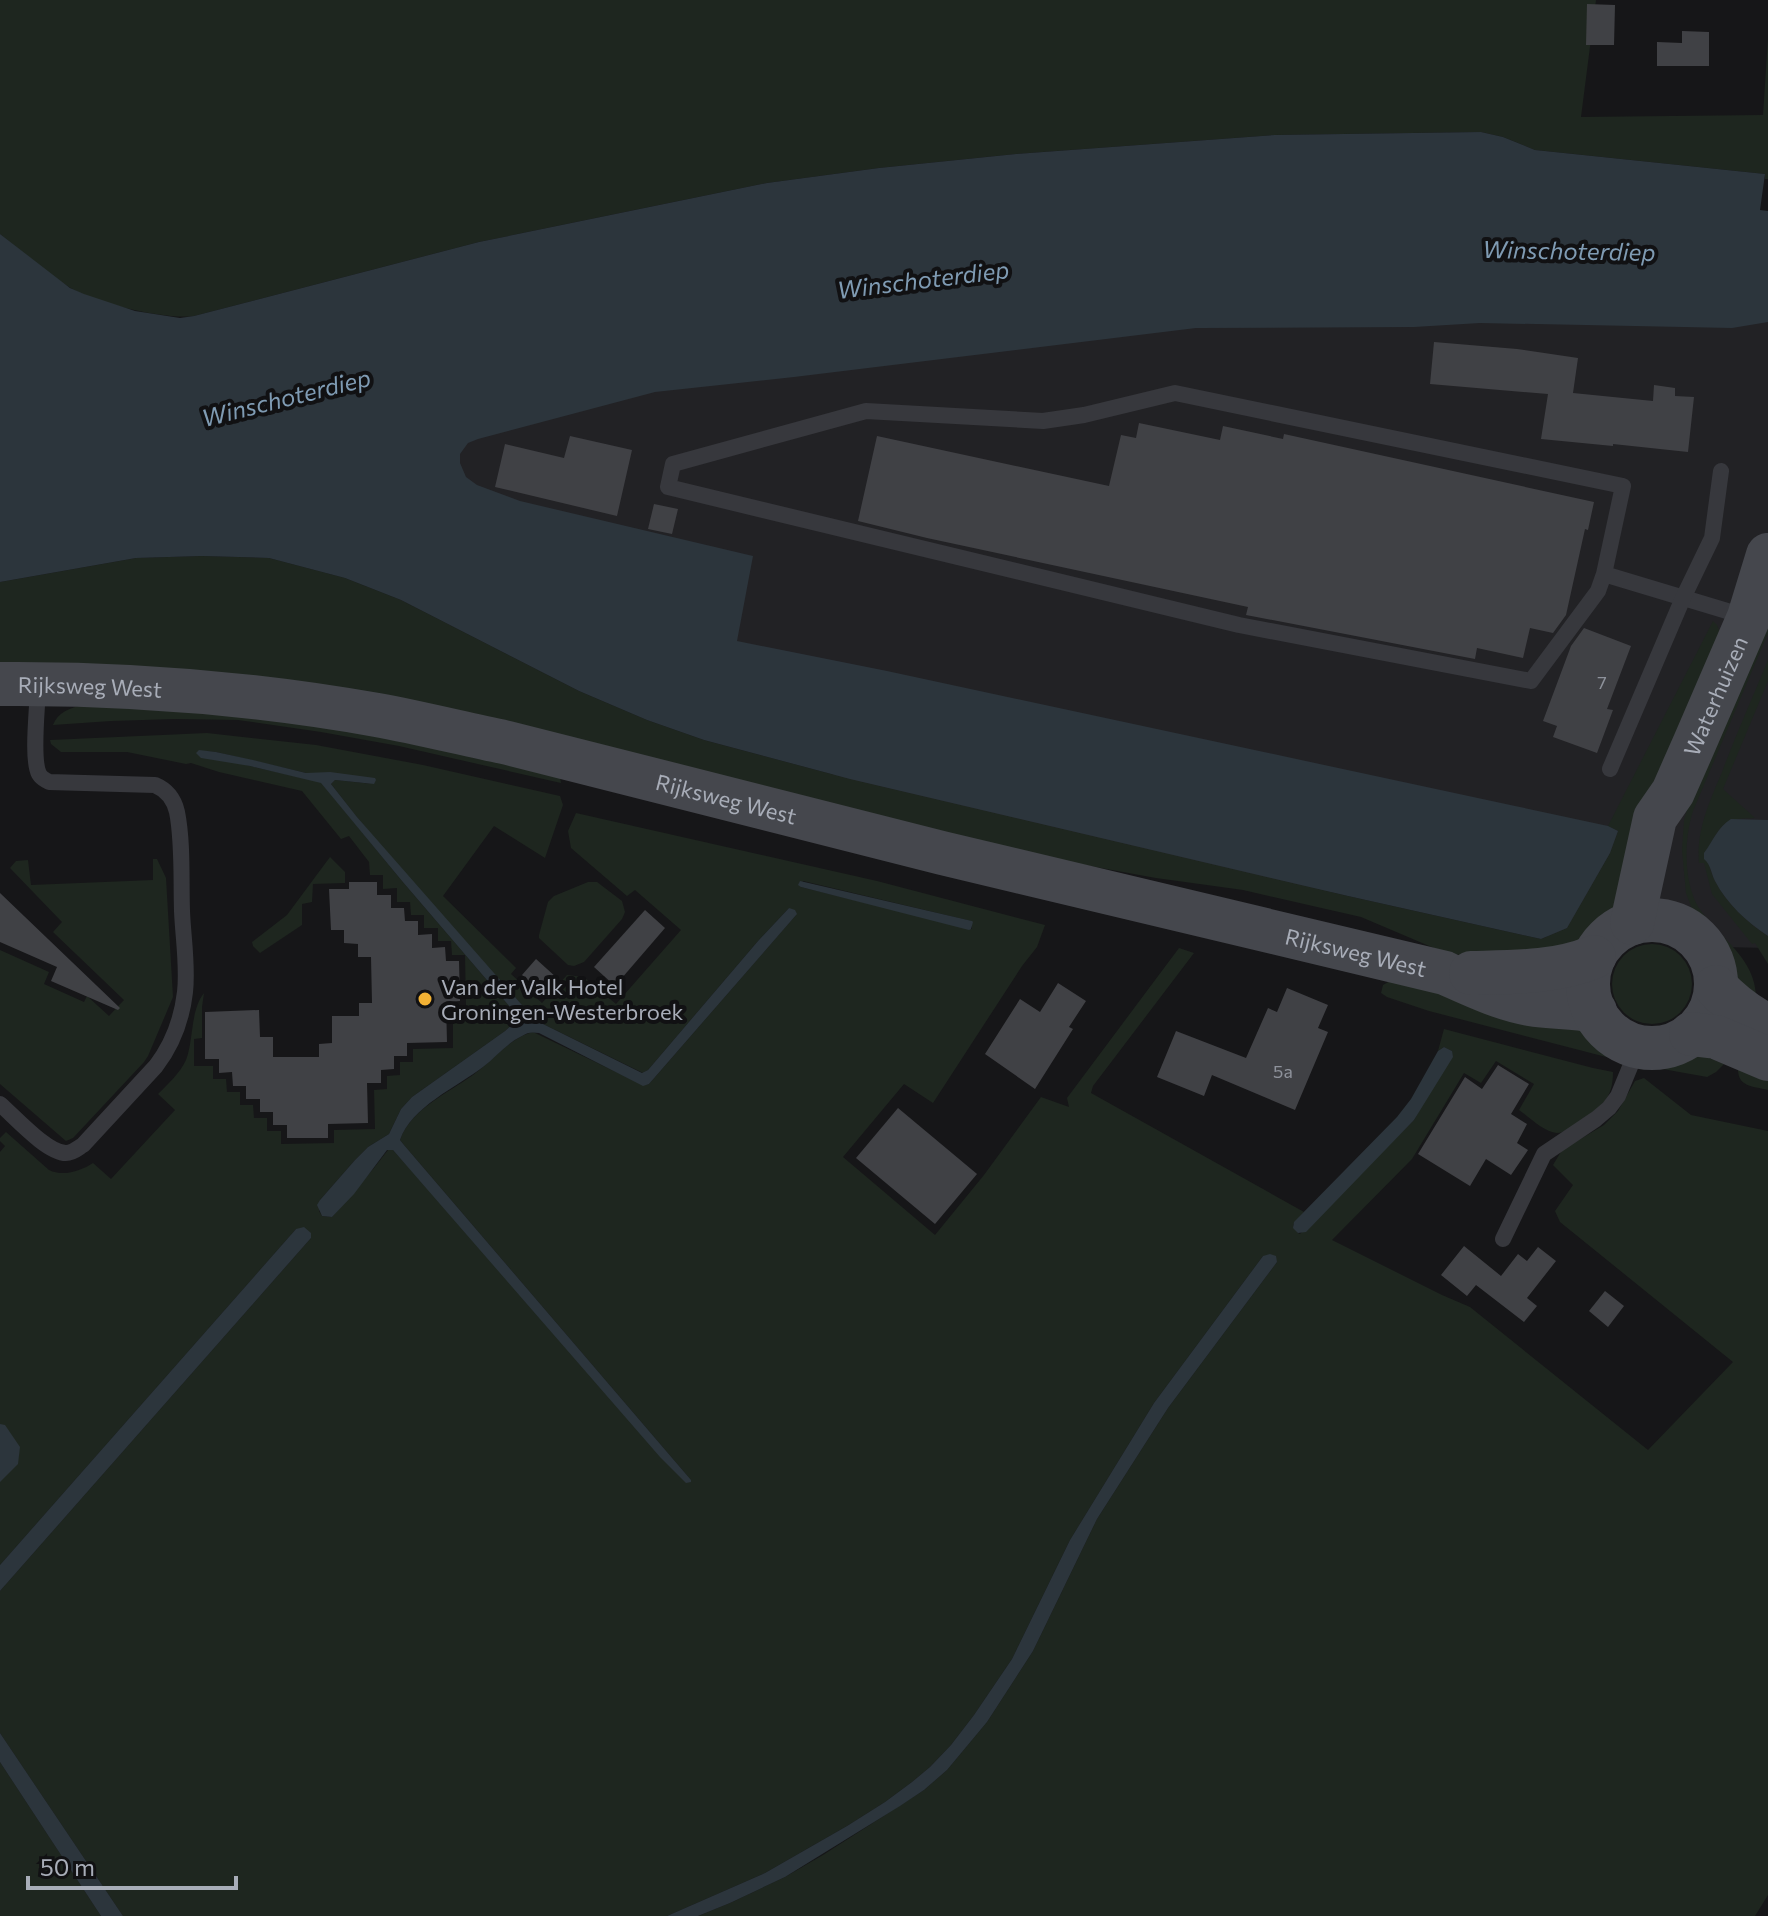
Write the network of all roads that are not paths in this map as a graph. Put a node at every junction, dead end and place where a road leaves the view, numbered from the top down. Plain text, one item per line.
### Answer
1 (1721, 471) dead end
2 (1767, 560) edge
3 (1604, 574) junction
4 (1683, 598) junction
5 (1749, 617) junction
6 (19, 684) edge
7 (1610, 769) dead end
8 (1673, 792) junction
9 (1632, 923) junction
10 (1685, 929) junction
11 (1594, 957) junction
12 (1445, 973) junction
13 (1716, 987) junction
14 (1595, 1011) junction
15 (1768, 1026) edge
16 (1691, 1034) junction
17 (1635, 1045) junction
18 (1768, 1059) edge
19 (0, 1104) edge
20 (1503, 1239) dead end

1 - 4 lane
2 - 5 main road, Waterhuizen
3 - 3 lane
3 - 4 lane
4 - 5 lane
4 - 7 lane
5 - 8 main road, Waterhuizen
6 - 12 main road, Rijksweg West
6 - 19 lane
8 - 9 main road, Waterhuizen
8 - 10 main road, Waterhuizen
9 - 10 main road
9 - 11 main road
10 - 13 main road
11 - 12 main road, Rijksweg West
11 - 14 main road
12 - 14 main road, Rijksweg West
13 - 15 main road
13 - 16 main road
14 - 17 main road
16 - 17 main road
16 - 18 main road
17 - 20 lane

